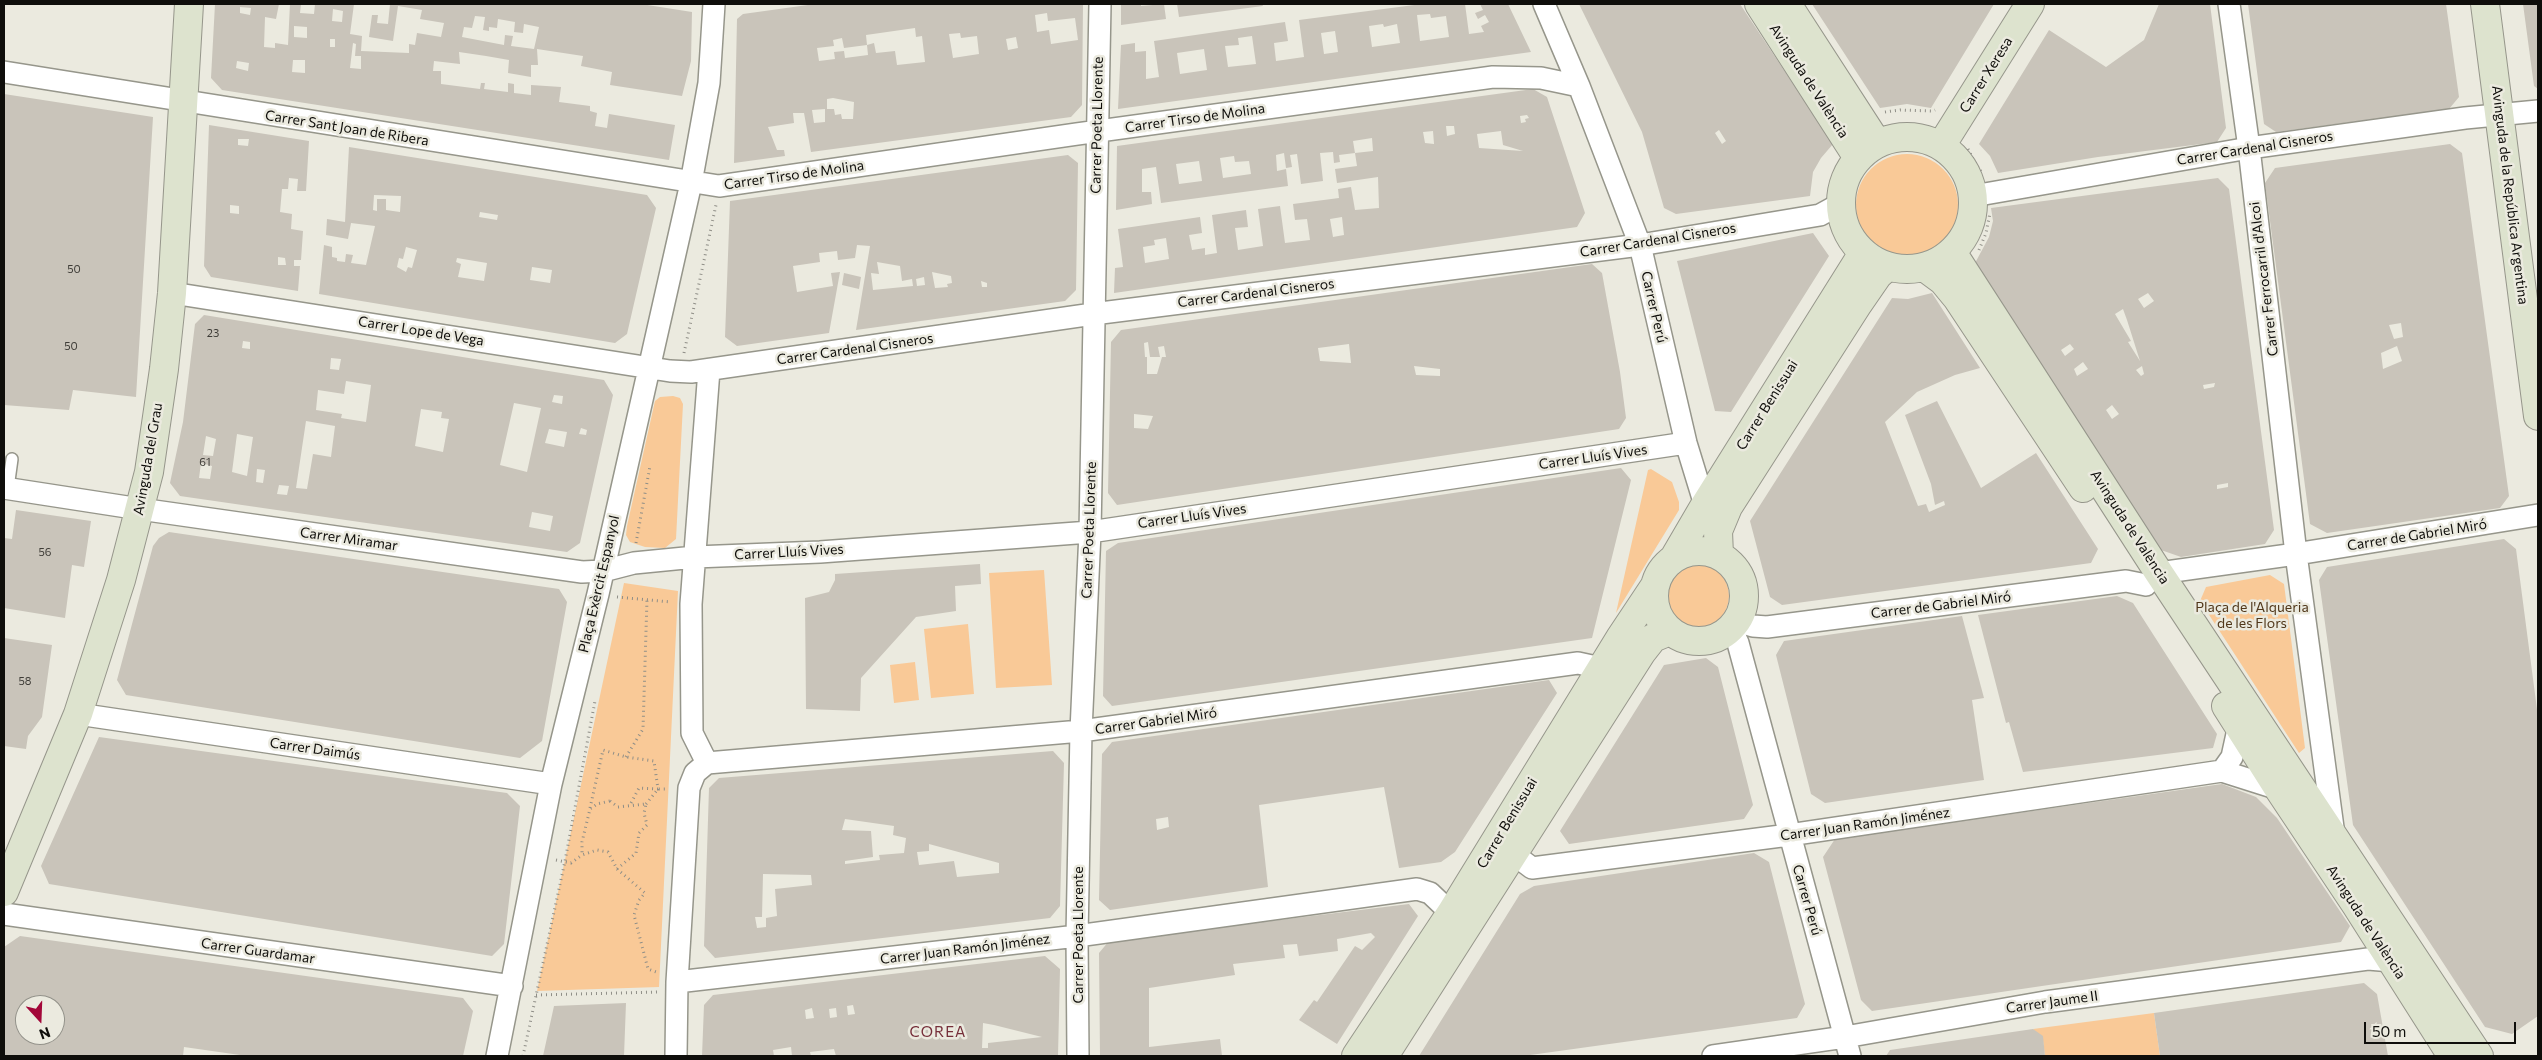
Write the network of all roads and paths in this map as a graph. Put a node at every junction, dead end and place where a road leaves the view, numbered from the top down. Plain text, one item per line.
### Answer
1 (189, 4) edge
2 (714, 4) edge
3 (1100, 4) edge
4 (1544, 4) edge
5 (1759, 4) edge
6 (2030, 4) edge
7 (2229, 4) edge
8 (2485, 4) edge
9 (1790, 7) edge
10 (4, 72) edge
11 (1580, 86) junction
12 (185, 102) junction
13 (2538, 111) edge
14 (2499, 115) junction
15 (1097, 131) junction
16 (1954, 144) junction
17 (2249, 148) junction
18 (1868, 151) junction
19 (691, 182) junction
20 (1984, 194) junction
21 (1840, 204) junction
22 (1640, 245) junction
23 (1965, 252) junction
24 (1863, 253) junction
25 (1887, 266) junction
26 (1924, 267) junction
27 (172, 293) junction
28 (1093, 314) junction
29 (648, 367) junction
30 (709, 370) junction
31 (670, 371) joint
32 (2538, 416) edge
33 (1686, 443) junction
34 (12, 458) dead end
35 (652, 458) dead end
36 (6, 488) edge
37 (1705, 505) junction
38 (140, 509) junction
39 (2538, 515) edge
40 (1090, 532) junction
41 (2296, 554) junction
42 (1719, 555) junction
43 (695, 557) junction
44 (1674, 558) junction
45 (634, 563) junction
46 (603, 571) junction
47 (2153, 579) junction
48 (1654, 587) junction
49 (614, 596) junction
50 (647, 600) junction
51 (691, 604) junction
52 (613, 606) dead end
53 (1734, 624) junction
54 (1670, 631) junction
55 (1601, 668) junction
56 (596, 694) dead end
57 (78, 714) junction
58 (2238, 725) junction
59 (1081, 731) junction
60 (626, 757) junction
61 (707, 763) junction
62 (2222, 771) junction
63 (551, 784) junction
64 (689, 788) junction
65 (2278, 788) junction
66 (658, 789) junction
67 (2311, 801) junction
68 (631, 804) junction
69 (646, 804) junction
70 (590, 809) junction
71 (1788, 835) junction
72 (2334, 835) junction
73 (1512, 853) junction
74 (582, 854) junction
75 (536, 856) junction
76 (565, 861) junction
77 (617, 869) junction
78 (4, 892) edge
79 (1451, 913) junction
80 (4, 914) edge
81 (1077, 936) junction
82 (2392, 961) junction
83 (512, 986) junction
84 (677, 987) junction
85 (536, 995) junction
86 (1848, 1047) edge
87 (497, 1056) edge
88 (523, 1056) edge
89 (676, 1056) edge
90 (1078, 1056) edge
91 (1356, 1056) edge
92 (1384, 1056) edge
93 (1713, 1056) edge
94 (2452, 1056) edge
95 (2479, 1056) edge

1 - 12 street, Avinguda del Grau
2 - 19 street, Plaça Exèrcit Espanyol
3 - 15 street, Carrer Poeta Llorente
4 - 11 street, Carrer Perú
5 - 18 street, Avinguda de València
6 - 16 street, Carrer Xeresa
7 - 17 street, Carrer Ferrocarril d'Alcoi
8 - 14 street, Avinguda de la República Argentina
9 - 18 street, Avinguda de València
10 - 12 street, Carrer Sant Joan de Ribera
11 - 15 street, Carrer Tirso de Molina
11 - 22 street, Carrer Perú
12 - 19 street, Carrer Sant Joan de Ribera
12 - 27 street, Avinguda del Grau
13 - 14 street, Carrer Cardenal Cisneros
14 - 17 street, Carrer Cardenal Cisneros
14 - 32 street, Avinguda de la República Argentina
15 - 19 street, Carrer Tirso de Molina
15 - 28 street, Carrer Poeta Llorente
16 - 18 street
16 - 20 street
16 - 20 path
17 - 20 street, Carrer Cardenal Cisneros
17 - 41 street, Carrer Ferrocarril d'Alcoi
18 - 21 street
19 - 29 street, Plaça Exèrcit Espanyol
20 - 23 street
20 - 23 path
21 - 22 street, Carrer Cardenal Cisneros
21 - 24 street
22 - 28 street, Carrer Cardenal Cisneros
22 - 33 street, Carrer Perú
23 - 26 street
23 - 47 street, Avinguda de València
24 - 25 street
24 - 37 street, Carrer Benissuai
25 - 26 street
25 - 42 street, Carrer Benissuai
26 - 47 street, Avinguda de València
27 - 29 street, Carrer Lope de Vega
27 - 38 street, Avinguda del Grau
28 - 30 street, Carrer Cardenal Cisneros
28 - 40 street, Carrer Poeta Llorente
29 - 31 street, Carrer Lope de Vega
29 - 46 street, Plaça Exèrcit Espanyol
30 - 31 street, Carrer Cardenal Cisneros
30 - 43 street
33 - 37 street, Carrer Perú
33 - 40 street, Carrer Lluís Vives
34 - 36 lane
35 - 45 path
36 - 38 street, Carrer Miramar
37 - 44 street, Carrer Benissuai
38 - 46 street, Carrer Miramar
38 - 57 street, Avinguda del Grau
39 - 41 street, Carrer de Gabriel Miró
40 - 43 street, Carrer Lluís Vives
40 - 59 street, Carrer Poeta Llorente
41 - 47 street, Carrer de Gabriel Miró
41 - 72 street
42 - 44 street
42 - 53 street
43 - 45 street, Carrer Miramar
43 - 51 street
44 - 48 street
45 - 46 street, Carrer Miramar
45 - 49 path
46 - 63 street, Plaça Exèrcit Espanyol
47 - 53 street, Carrer de Gabriel Miró
47 - 58 street, Avinguda de València
47 - 67 street, Avinguda de València
48 - 54 street
48 - 55 street, Carrer Benissuai
49 - 50 path
49 - 52 path
50 - 51 path
50 - 60 path
51 - 61 street
53 - 54 street
53 - 71 street, Carrer Perú
54 - 73 street, Carrer Benissuai
55 - 59 street, Carrer Gabriel Miró
55 - 79 street, Carrer Benissuai
56 - 76 path
57 - 63 street, Carrer Daimús
57 - 78 street, Avinguda del Grau
58 - 62 street
58 - 65 street, Avinguda de València
59 - 61 street, Carrer Gabriel Miró
59 - 81 street, Carrer Poeta Llorente
60 - 66 path
60 - 70 path
61 - 64 street
62 - 65 street, Carrer Juan Ramón Jiménez
62 - 71 street, Carrer Juan Ramón Jiménez
63 - 75 street, Plaça Exèrcit Espanyol
64 - 66 path
64 - 84 street
65 - 67 street
65 - 82 street, Avinguda de València
66 - 68 path
66 - 69 path
67 - 72 street, Avinguda de València
68 - 69 path
68 - 70 path
69 - 77 path
70 - 74 path
71 - 73 street, Carrer Juan Ramón Jiménez
71 - 86 street, Carrer Perú
72 - 95 street, Avinguda de València
73 - 92 street, Carrer Benissuai
74 - 76 path
74 - 77 path
75 - 76 path
75 - 83 street, Plaça Exèrcit Espanyol
76 - 85 path
77 - 84 path
79 - 81 street, Carrer Juan Ramón Jiménez
79 - 91 street, Carrer Benissuai
80 - 83 street, Carrer Guardamar
81 - 84 street, Carrer Juan Ramón Jiménez
81 - 90 street, Carrer Poeta Llorente
82 - 86 street, Carrer Jaume II
82 - 94 street, Avinguda de València
83 - 87 street, Plaça Exèrcit Espanyol
84 - 85 path
84 - 89 street
85 - 88 path
86 - 93 street, Carrer Jaume II

